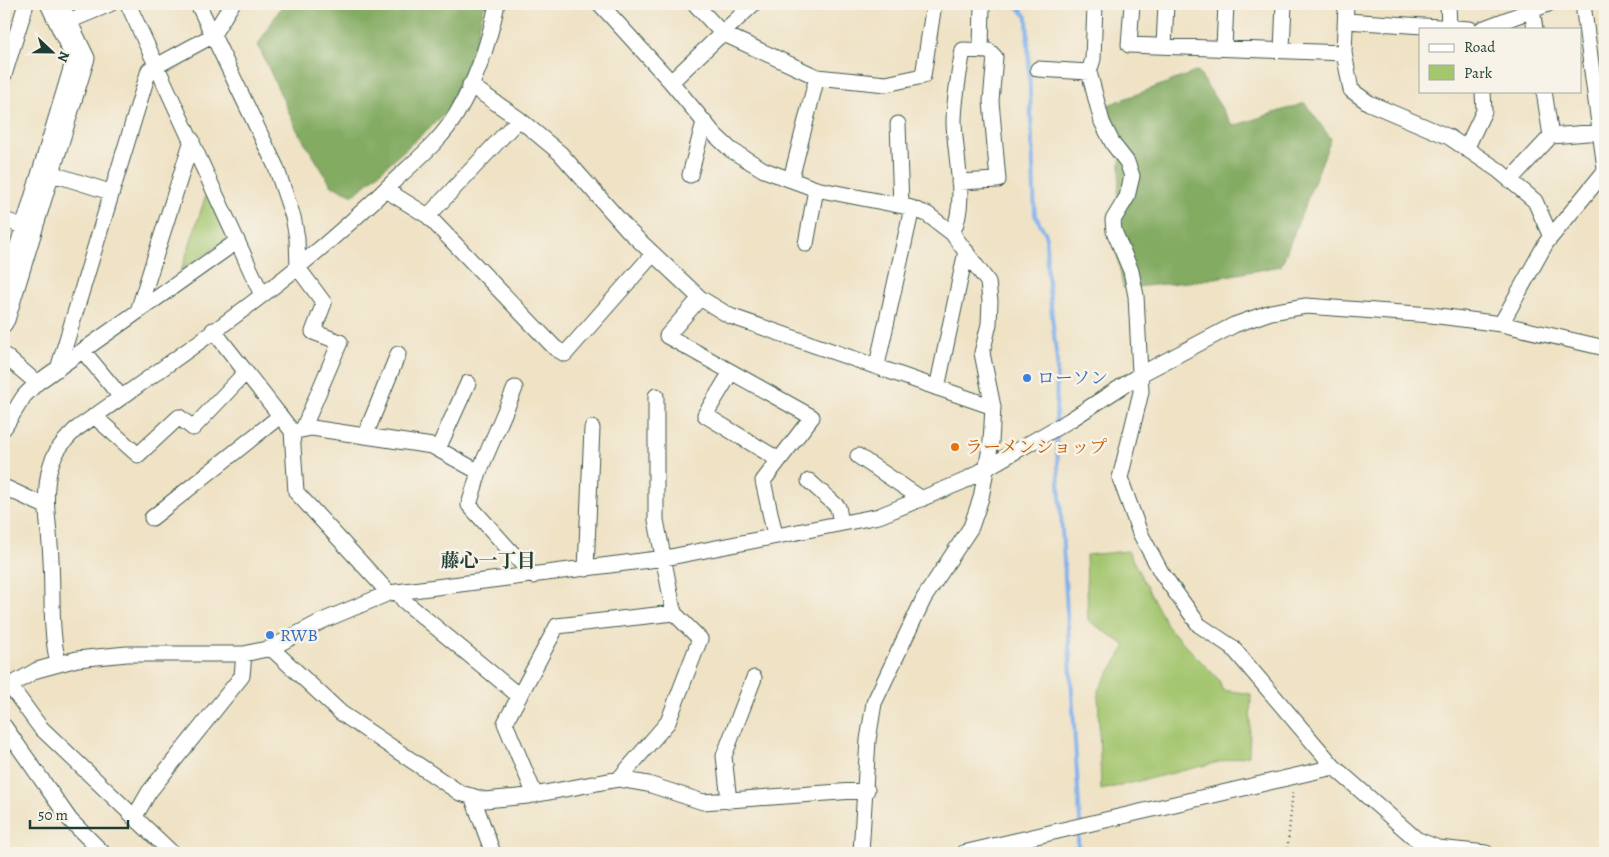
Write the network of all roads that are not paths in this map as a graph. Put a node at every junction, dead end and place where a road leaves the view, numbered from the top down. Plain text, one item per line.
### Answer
1 (26, 4) edge
2 (48, 4) edge
3 (61, 4) edge
4 (110, 4) edge
5 (128, 4) edge
6 (198, 4) edge
7 (232, 4) edge
8 (497, 4) edge
9 (600, 4) edge
10 (695, 4) edge
11 (753, 4) edge
12 (934, 4) edge
13 (982, 4) edge
14 (1094, 4) edge
15 (1132, 4) edge
16 (1166, 4) edge
17 (1226, 4) edge
18 (1284, 4) edge
19 (1346, 4) edge
20 (1448, 4) edge
21 (1548, 4) edge
22 (1583, 4) edge
23 (1532, 10) junction
24 (1346, 20) junction
25 (69, 22) junction
26 (1449, 27) junction
27 (1460, 28) edge
28 (1485, 28) edge
29 (1535, 28) edge
30 (722, 33) junction
31 (212, 36) junction
32 (1164, 46) junction
33 (1224, 47) junction
34 (1282, 50) junction
35 (981, 51) junction
36 (1344, 53) junction
37 (156, 66) junction
38 (5, 68) edge
39 (1038, 69) dead end
40 (1089, 72) junction
41 (817, 77) junction
42 (671, 82) junction
43 (470, 85) junction
44 (1483, 92) edge
45 (1544, 92) edge
46 (519, 119) junction
47 (704, 122) junction
48 (898, 124) dead end
49 (1600, 132) junction
50 (1550, 136) junction
51 (192, 140) junction
52 (1466, 149) junction
53 (1605, 170) edge
54 (53, 174) junction
55 (690, 174) dead end
56 (790, 179) junction
57 (1510, 180) junction
58 (959, 182) junction
59 (816, 189) junction
60 (386, 190) junction
61 (110, 192) junction
62 (906, 207) junction
63 (428, 216) junction
64 (4, 220) edge
65 (23, 226) junction
66 (952, 233) junction
67 (1551, 237) junction
68 (236, 242) junction
69 (806, 244) dead end
70 (966, 251) junction
71 (653, 254) junction
72 (298, 268) junction
73 (4, 291) edge
74 (262, 295) junction
75 (700, 298) junction
76 (138, 311) junction
77 (1501, 324) junction
78 (4, 325) edge
79 (213, 330) junction
80 (1605, 348) edge
81 (83, 351) junction
82 (398, 354) dead end
83 (4, 355) edge
84 (877, 366) junction
85 (58, 369) junction
86 (246, 372) junction
87 (731, 372) junction
88 (1141, 374) junction
89 (37, 383) junction
90 (468, 383) dead end
91 (515, 388) dead end
92 (937, 388) junction
93 (656, 396) dead end
94 (121, 397) junction
95 (994, 406) junction
96 (94, 416) junction
97 (280, 416) junction
98 (4, 428) edge
99 (592, 428) dead end
100 (298, 430) junction
101 (365, 436) junction
102 (438, 449) junction
103 (858, 456) dead end
104 (778, 460) junction
105 (987, 466) junction
106 (479, 472) junction
107 (809, 481) dead end
108 (4, 487) edge
109 (922, 499) junction
110 (45, 506) junction
111 (152, 518) dead end
112 (841, 523) junction
113 (775, 535) junction
114 (665, 558) junction
115 (586, 569) junction
116 (533, 576) junction
117 (393, 593) junction
118 (674, 613) junction
119 (271, 648) junction
120 (244, 654) junction
121 (58, 663) junction
122 (754, 678) dead end
123 (7, 687) edge
124 (519, 696) junction
125 (4, 726) edge
126 (1334, 767) junction
127 (619, 779) junction
128 (867, 790) junction
129 (535, 795) junction
130 (472, 796) junction
131 (729, 801) junction
132 (134, 818) junction
133 (103, 853) edge
134 (172, 853) edge
135 (493, 853) edge
136 (861, 853) edge
137 (962, 853) edge
138 (1486, 853) edge

1 - 38 street
2 - 65 street
3 - 25 street
4 - 25 street
5 - 37 street
6 - 31 street
7 - 31 street
8 - 43 street
9 - 42 street
10 - 30 street
11 - 30 street
12 - 41 street
13 - 35 street
14 - 40 street
15 - 32 street
16 - 32 street
17 - 33 street
18 - 34 street
19 - 24 street
20 - 26 street
21 - 23 street
22 - 49 street
23 - 28 street
23 - 29 street
24 - 26 street
24 - 36 street
25 - 54 street
26 - 27 street
30 - 41 street
30 - 42 street
31 - 37 street
31 - 72 street
32 - 33 street
33 - 34 street
34 - 36 street
35 - 58 street
35 - 58 street
36 - 52 street
37 - 51 street
37 - 61 street
39 - 40 street
40 - 88 street
41 - 56 street
42 - 47 street
43 - 46 street
43 - 60 street
44 - 52 street
45 - 50 street
46 - 63 street
46 - 71 street
47 - 55 street
47 - 56 street
48 - 62 street
49 - 50 street
49 - 53 street
50 - 57 street
51 - 68 street
51 - 76 street
52 - 57 street
53 - 67 street
54 - 61 street
54 - 78 street
56 - 59 street
57 - 67 street
58 - 66 street
59 - 62 street
59 - 69 street
60 - 63 street
60 - 72 street
61 - 85 street
62 - 66 street
62 - 84 street
63 - 71 street
64 - 65 street
65 - 73 street
66 - 70 street
67 - 77 street
68 - 74 street
68 - 76 street
70 - 92 street
70 - 95 street
71 - 75 street
72 - 74 street
72 - 100 street
74 - 79 street
75 - 84 street
75 - 87 street
76 - 81 street
77 - 80 street
77 - 88 street
79 - 86 street
79 - 94 street
81 - 85 street
81 - 94 street
82 - 101 street
83 - 89 street
84 - 92 street
85 - 89 street
86 - 96 street
86 - 97 street
87 - 104 street
87 - 104 street
88 - 105 street
88 - 126 street
89 - 98 street
90 - 102 street
91 - 106 street
92 - 95 street
93 - 114 street
94 - 96 street
95 - 105 street
96 - 110 street
97 - 100 street
97 - 111 street
99 - 115 street
100 - 101 street
100 - 117 street
101 - 102 street
102 - 106 street
103 - 109 street
104 - 113 street
105 - 109 street
105 - 128 street
106 - 116 street
107 - 112 street
108 - 110 street
109 - 112 street
110 - 121 street
112 - 113 street
113 - 114 street
114 - 115 street
114 - 118 street
115 - 116 street
116 - 117 street
117 - 119 street
117 - 124 street
118 - 124 street
118 - 127 street
119 - 120 street
119 - 130 street
120 - 121 street
120 - 132 street
121 - 123 street
122 - 131 street
123 - 132 street
124 - 129 street
125 - 133 street
126 - 137 street
126 - 138 street
127 - 129 street
127 - 131 street
128 - 131 street
128 - 136 street
129 - 130 street
130 - 135 street
132 - 134 street

